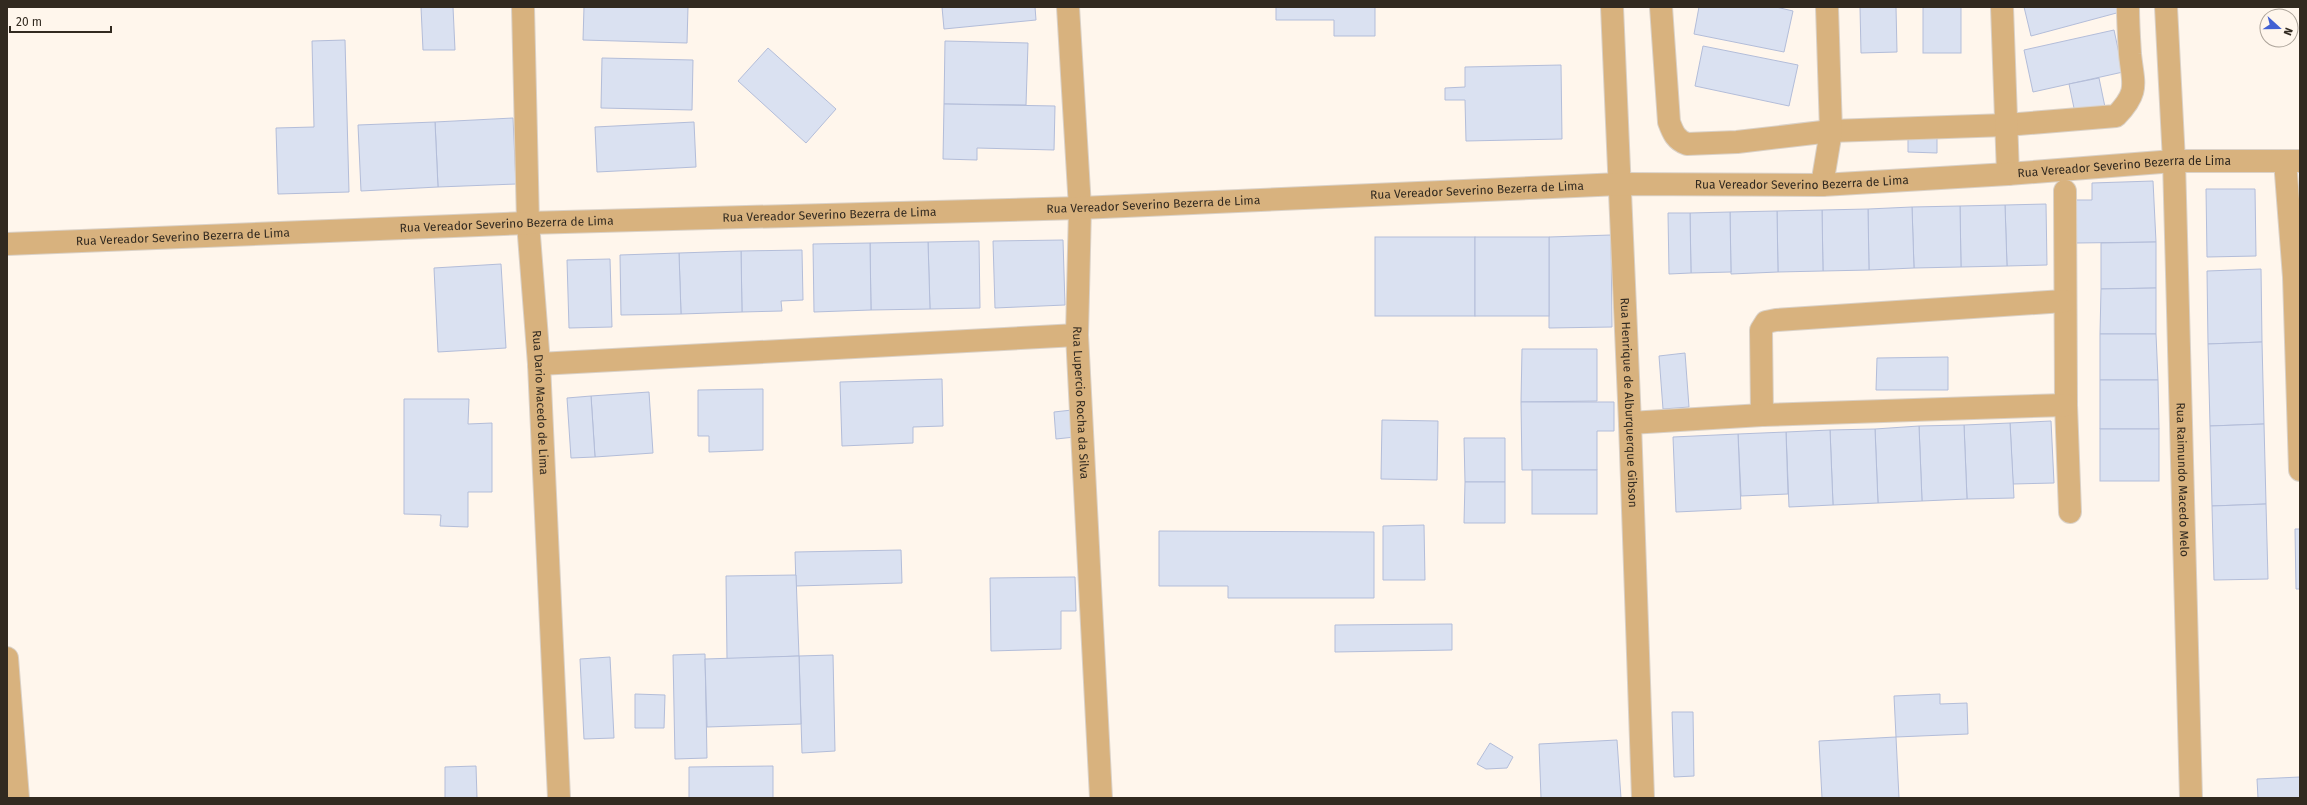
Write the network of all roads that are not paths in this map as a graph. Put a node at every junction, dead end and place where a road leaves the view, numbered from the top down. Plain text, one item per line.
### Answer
1 (523, 7) edge
2 (1068, 7) edge
3 (1612, 7) edge
4 (1661, 7) edge
5 (1827, 7) edge
6 (2002, 7) edge
7 (2128, 7) edge
8 (2166, 7) edge
9 (2006, 125) junction
10 (1831, 131) junction
11 (2174, 161) junction
12 (2292, 161) edge
13 (2008, 174) junction
14 (1620, 184) junction
15 (1822, 185) junction
16 (2065, 191) dead end
17 (1080, 208) junction
18 (528, 223) junction
19 (7, 244) edge
20 (2297, 277) edge
21 (2064, 301) junction
22 (1077, 334) junction
23 (539, 364) junction
24 (2066, 405) junction
25 (1762, 415) junction
26 (1630, 423) junction
27 (2300, 470) edge
28 (2070, 512) dead end
29 (7, 658) edge
30 (18, 798) edge
31 (559, 798) edge
32 (1101, 798) edge
33 (1643, 798) edge
34 (2192, 798) edge

1 - 18 street, Rua Dario Macedo de Lima
2 - 17 street, Rua Lupercio Rocha da Silva
3 - 14 street, Rua Henrique de Alburquerque Gibson
4 - 10 street
5 - 10 street
6 - 9 street
7 - 9 street
8 - 11 street, Rua Raimundo Macedo Melo
9 - 10 street
9 - 13 street
10 - 15 street
11 - 12 street, Rua Vereador Severino Bezerra de Lima
11 - 13 street, Rua Vereador Severino Bezerra de Lima
11 - 34 street, Rua Raimundo Macedo Melo
12 - 20 street
13 - 15 street, Rua Vereador Severino Bezerra de Lima
14 - 15 street, Rua Vereador Severino Bezerra de Lima
14 - 17 street, Rua Vereador Severino Bezerra de Lima
14 - 26 street, Rua Henrique de Alburquerque Gibson
16 - 21 street
17 - 18 street, Rua Vereador Severino Bezerra de Lima
17 - 22 street, Rua Lupercio Rocha da Silva
18 - 19 street, Rua Vereador Severino Bezerra de Lima
18 - 23 street, Rua Dario Macedo de Lima
20 - 27 street
21 - 24 street
21 - 25 street
22 - 23 street
22 - 32 street, Rua Lupercio Rocha da Silva
23 - 31 street, Rua Dario Macedo de Lima
24 - 25 street
24 - 28 street
25 - 26 street
26 - 33 street, Rua Henrique de Alburquerque Gibson
29 - 30 street

